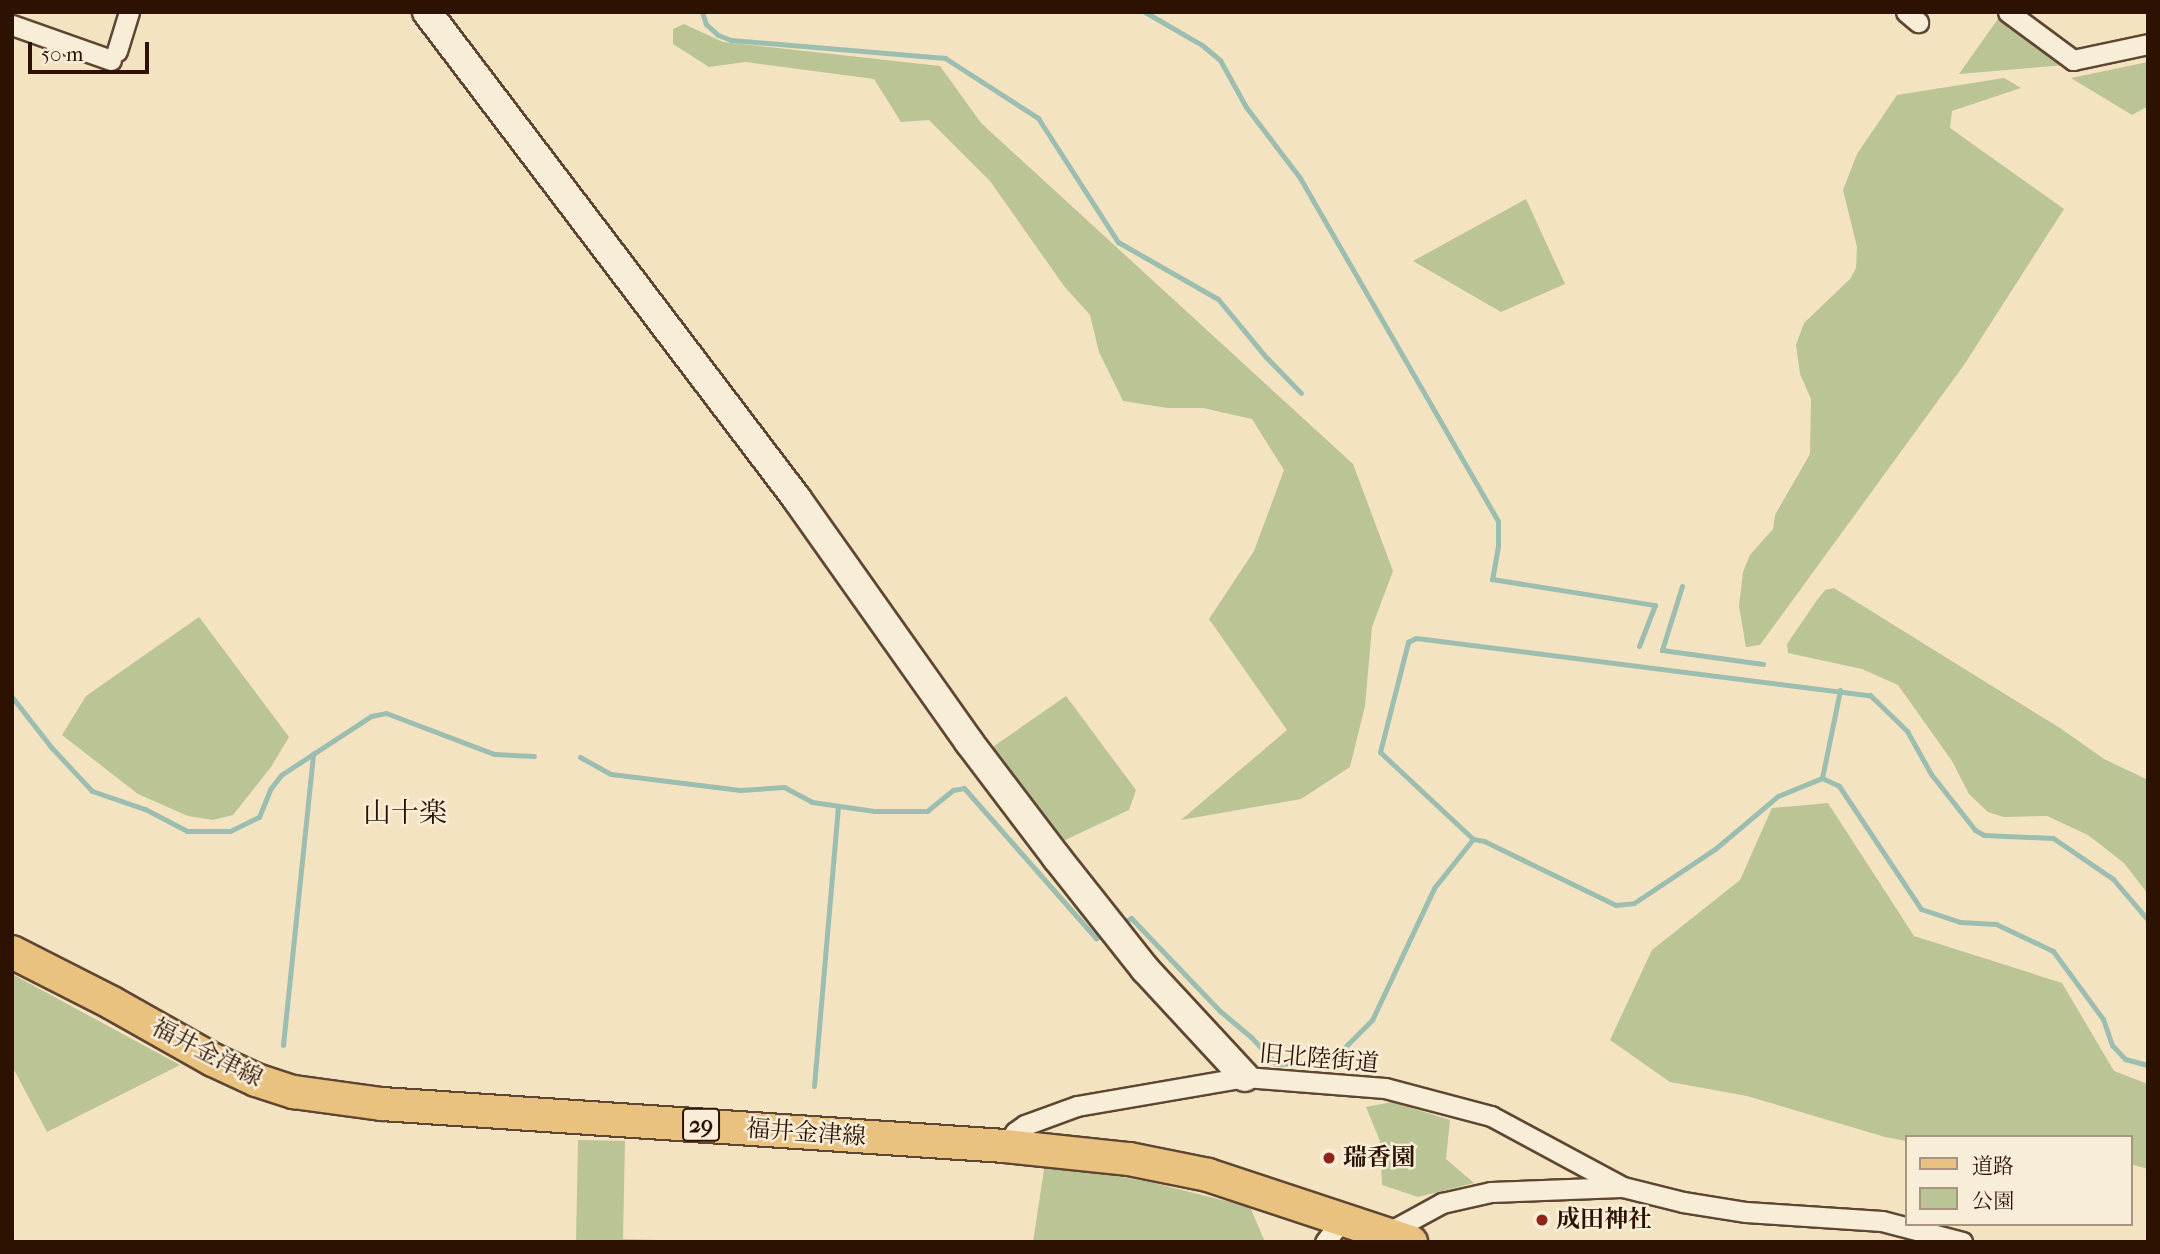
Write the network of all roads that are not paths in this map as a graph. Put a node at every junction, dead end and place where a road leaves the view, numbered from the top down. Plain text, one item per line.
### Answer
1 (129, 12) edge
2 (428, 12) edge
3 (2008, 12) edge
4 (12, 25) edge
5 (2148, 44) edge
6 (12, 952) edge
7 (1245, 1077) junction
8 (1005, 1146) junction
9 (1623, 1187) junction
10 (1333, 1231) edge
11 (1399, 1238) edge
12 (1962, 1242) edge

1 - 4 street
2 - 7 street
3 - 5 street
6 - 8 main road, 福井金津線 / 29
7 - 8 street, 旧北陸街道
7 - 9 street, 旧北陸街道
8 - 10 main road, 福井金津線 / 29
9 - 11 street, 旧北陸街道
9 - 12 street, 旧北陸街道
10 - 11 main road, 福井金津線 / 29

